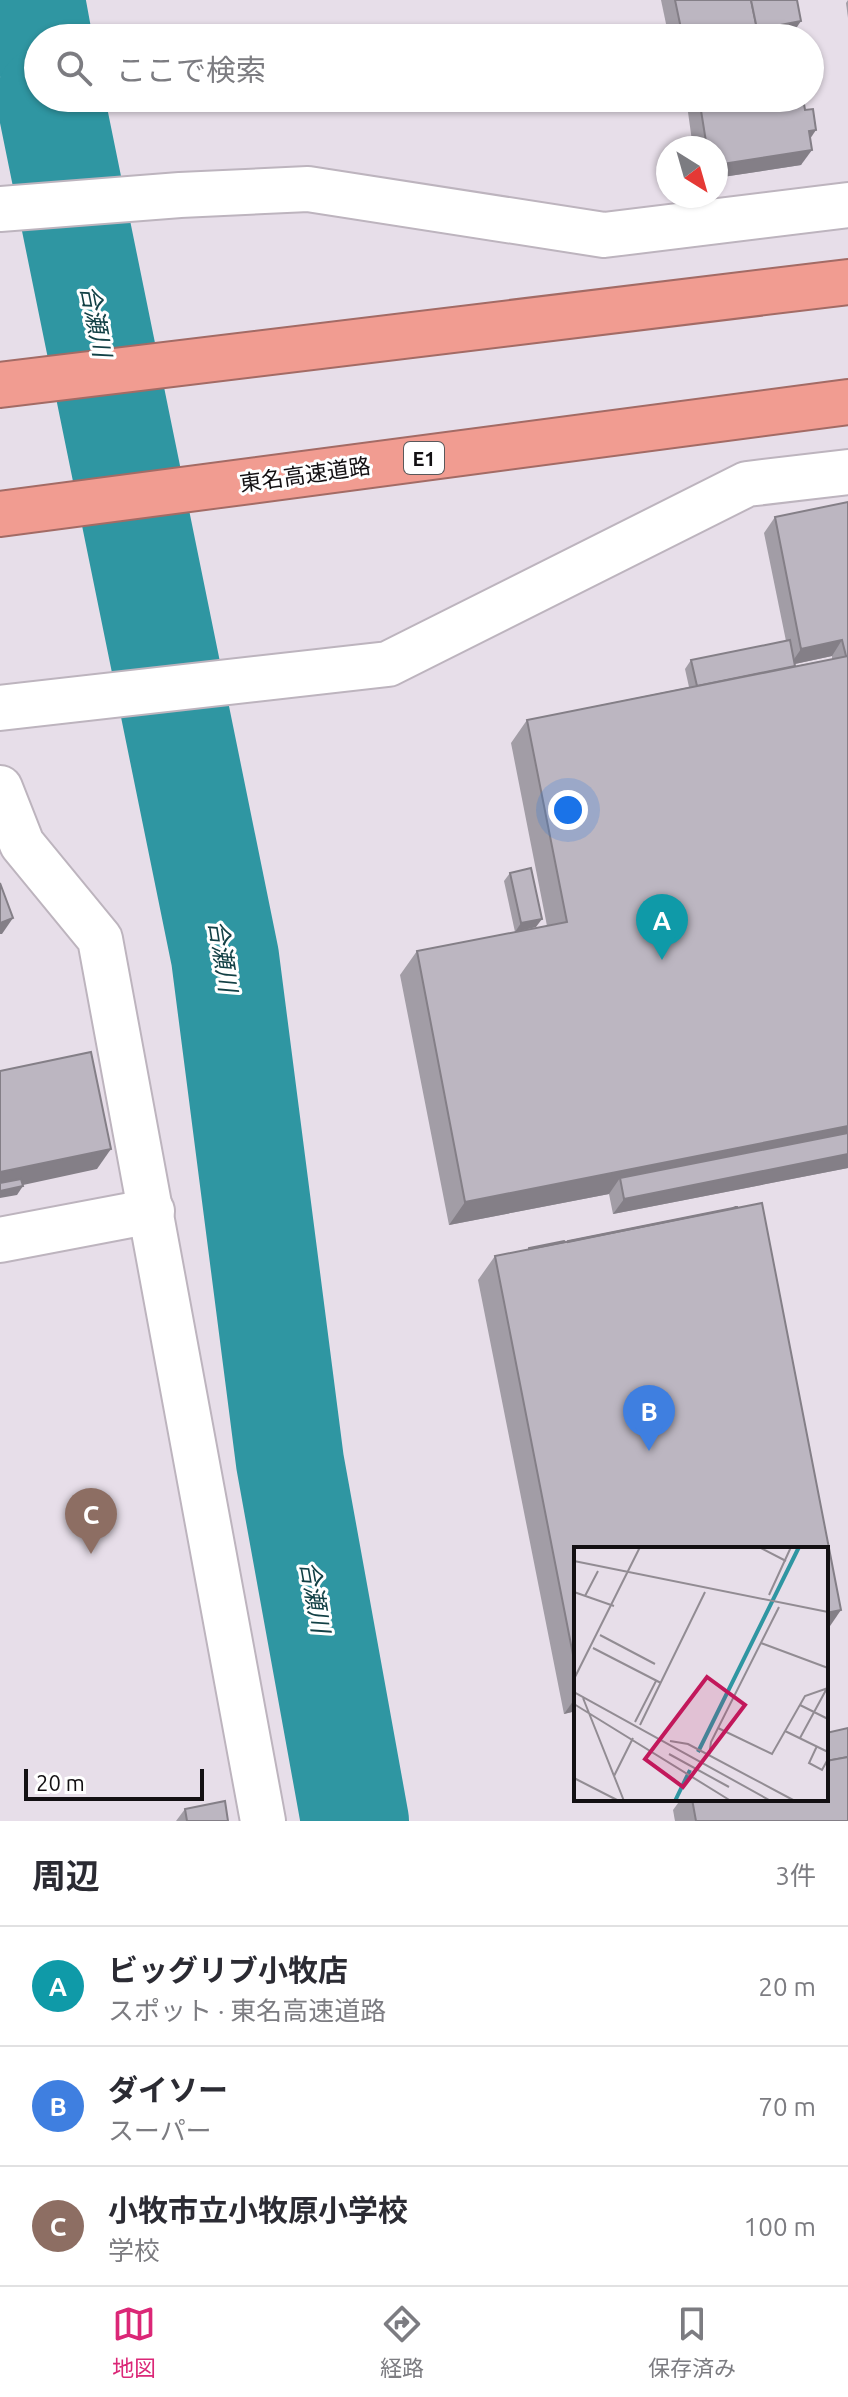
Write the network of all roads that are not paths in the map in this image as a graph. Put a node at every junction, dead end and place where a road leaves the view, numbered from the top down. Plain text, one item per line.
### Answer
1 (848, 205) edge
2 (0, 209) edge
3 (848, 282) edge
4 (0, 385) edge
5 (848, 402) edge
6 (848, 472) edge
7 (0, 514) edge
8 (0, 708) edge
9 (0, 788) edge
10 (152, 1211) junction
11 (0, 1240) edge
12 (263, 1821) edge

1 - 2 street
3 - 4 highway
5 - 7 highway, 東名高速道路 / E1
6 - 8 street
9 - 10 street
10 - 11 street
10 - 12 street

